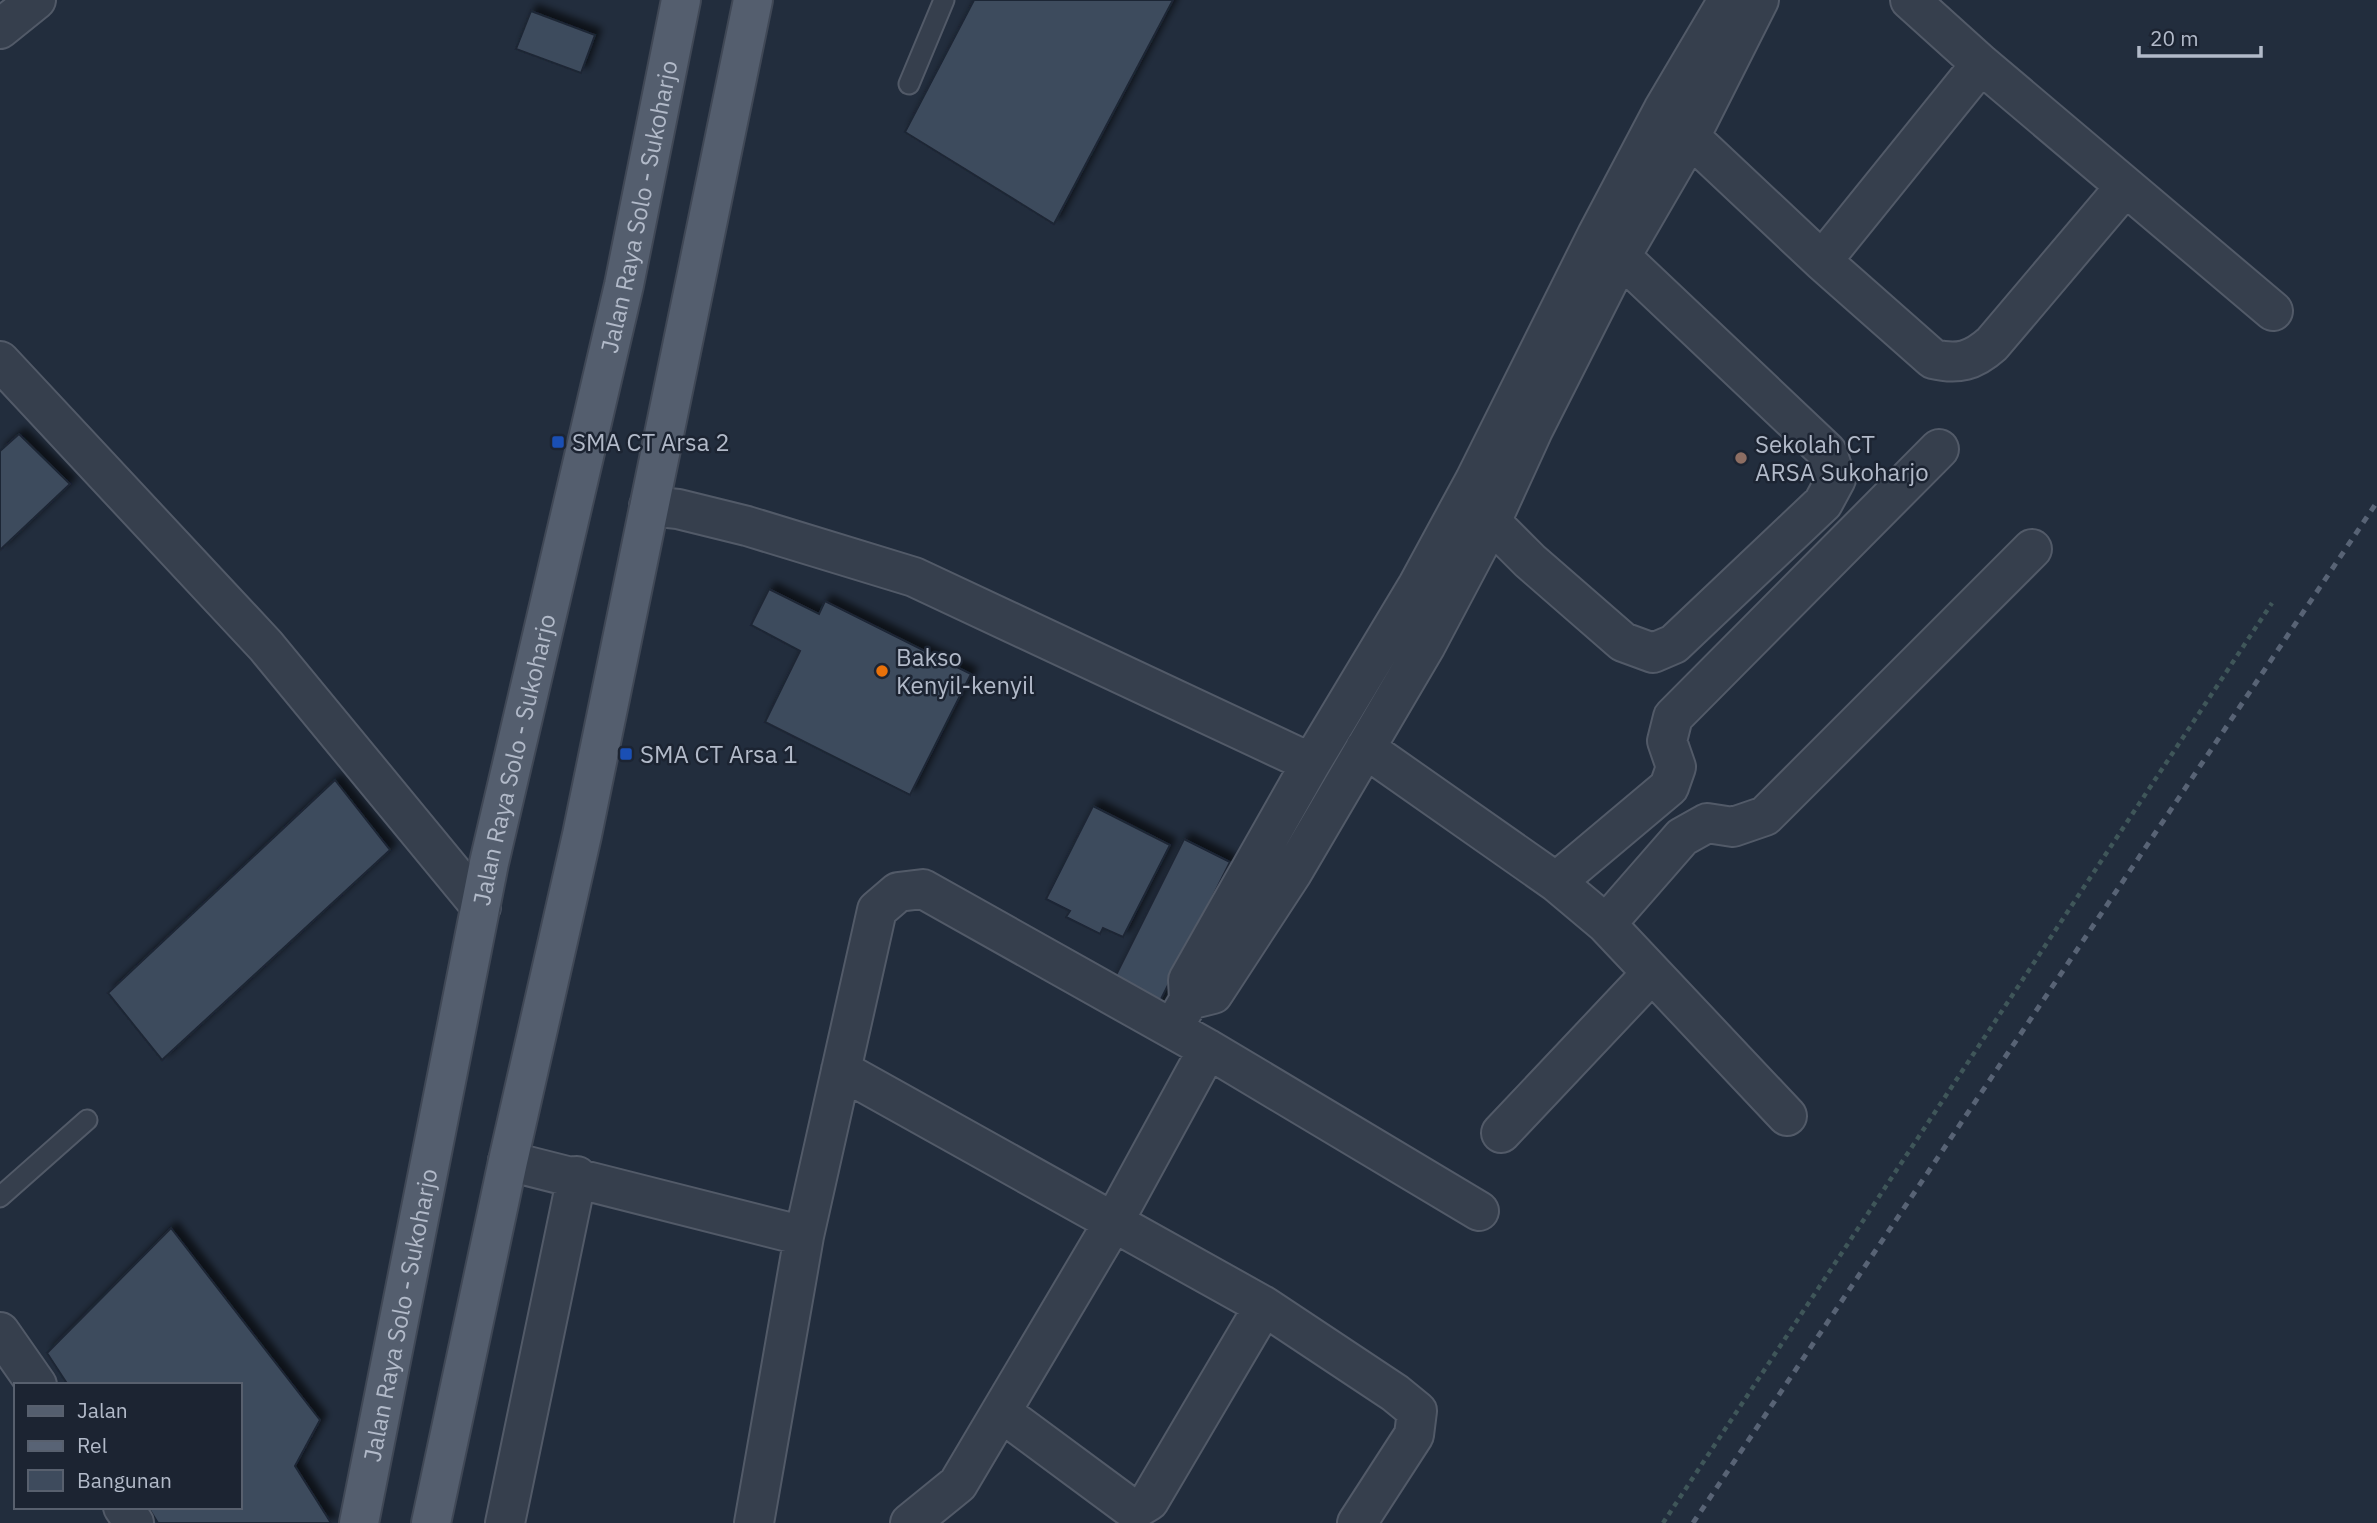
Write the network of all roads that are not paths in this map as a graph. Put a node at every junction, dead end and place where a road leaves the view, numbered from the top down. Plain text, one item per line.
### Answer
1 (36, 0) edge
2 (681, 0) edge
3 (753, 0) edge
4 (944, 0) edge
5 (1728, 0) edge
6 (1759, 0) edge
7 (1910, 0) edge
8 (0, 29) edge
9 (1981, 64) junction
10 (909, 84) dead end
11 (1663, 110) junction
12 (1689, 139) junction
13 (2125, 187) junction
14 (1609, 246) junction
15 (1822, 261) junction
16 (2273, 311) dead end
17 (3, 373) edge
18 (1939, 449) dead end
19 (664, 508) junction
20 (1491, 522) junction
21 (2032, 549) dead end
22 (1365, 748) junction
23 (1311, 764) junction
24 (1556, 882) junction
25 (481, 907) junction
26 (1606, 924) junction
27 (1652, 973) junction
28 (1208, 1049) junction
29 (841, 1070) junction
30 (1787, 1116) dead end
31 (87, 1121) dead end
32 (1501, 1133) dead end
33 (508, 1161) junction
34 (577, 1176) junction
35 (0, 1197) edge
36 (1479, 1211) dead end
37 (1114, 1221) junction
38 (804, 1236) junction
39 (1264, 1306) junction
40 (0, 1332) edge
41 (36, 1383) edge
42 (1001, 1412) junction
43 (359, 1523) edge
44 (430, 1523) edge
45 (505, 1523) edge
46 (754, 1523) edge
47 (911, 1523) edge
48 (1357, 1523) edge

1 - 8 street
2 - 25 main road, Jalan Raya Solo - Sukoharjo
3 - 19 main road
4 - 10 lane
5 - 11 street
6 - 12 street
7 - 9 street
9 - 13 street
9 - 15 street
11 - 12 street
11 - 14 street
12 - 14 street
12 - 15 street
13 - 15 street
13 - 16 street
14 - 20 street
14 - 20 street
14 - 23 street
17 - 25 street
18 - 24 street
19 - 23 street
19 - 33 main road
20 - 22 street
21 - 26 street
22 - 23 street
22 - 24 street
24 - 26 street
25 - 43 main road, Jalan Raya Solo - Sukoharjo
26 - 27 street
27 - 30 street
27 - 32 street
28 - 29 street
28 - 36 street
28 - 37 street
29 - 37 street
29 - 38 street
31 - 35 lane
33 - 34 street
33 - 44 main road
34 - 38 street
34 - 45 street
37 - 39 street
37 - 42 street
38 - 46 street
39 - 42 street
39 - 48 street
40 - 41 street
42 - 47 street

